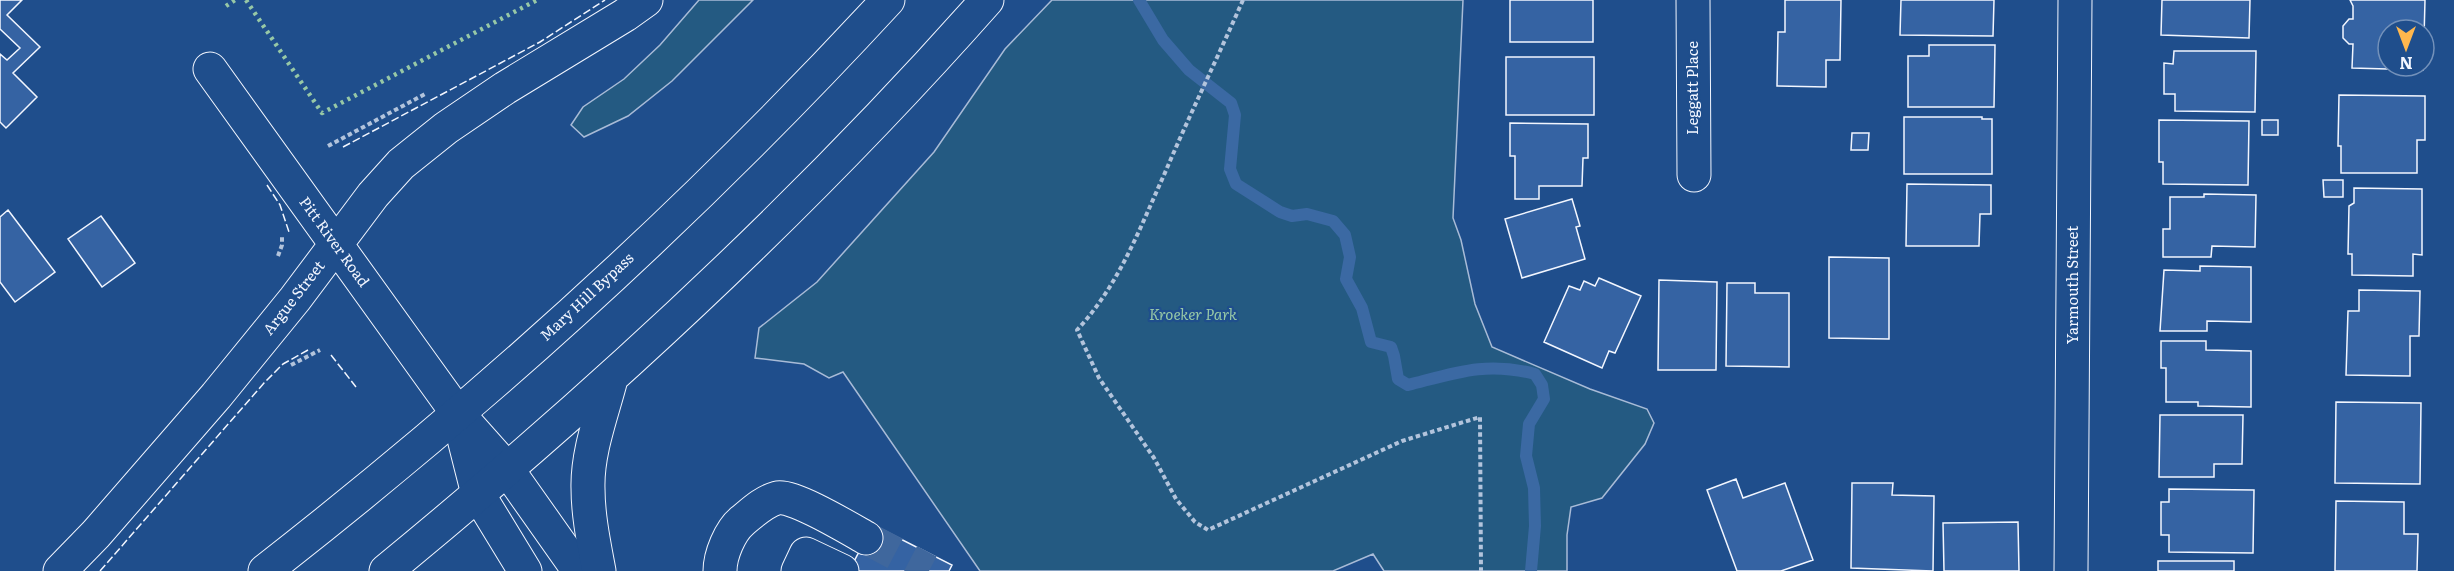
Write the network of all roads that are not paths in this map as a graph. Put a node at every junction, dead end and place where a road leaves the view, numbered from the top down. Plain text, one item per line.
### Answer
1 (646, 0) edge
2 (888, 0) edge
3 (987, 0) edge
4 (1693, 0) edge
5 (2075, 0) edge
6 (210, 69) dead end
7 (1694, 175) dead end
8 (336, 245) junction
9 (611, 380) junction
10 (458, 414) junction
11 (507, 469) junction
12 (478, 494) junction
13 (866, 538) tunnel mouth
14 (60, 571) edge
15 (265, 571) edge
16 (386, 571) edge
17 (525, 571) edge
18 (579, 571) edge
19 (599, 571) edge
20 (720, 571) edge
21 (798, 571) edge
22 (842, 571) edge
23 (2071, 571) edge

1 - 8 main road, Argue Street
2 - 10 main road, Mary Hill Bypass
3 - 9 main road
4 - 7 main road, Leggatt Place
5 - 23 main road, Yarmouth Street
6 - 8 main road, Pitt River Road
8 - 10 main road, Pitt River Road
8 - 14 main road, Argue Street
9 - 11 main road
9 - 19 main road
10 - 11 main road, Pitt River Road
10 - 12 main road, Pitt River Road
10 - 15 main road, Mary Hill Bypass
11 - 12 main road
11 - 18 main road, Pitt River Road
12 - 16 main road
12 - 17 main road, Pitt River Road
13 - 20 main road
21 - 22 main road

